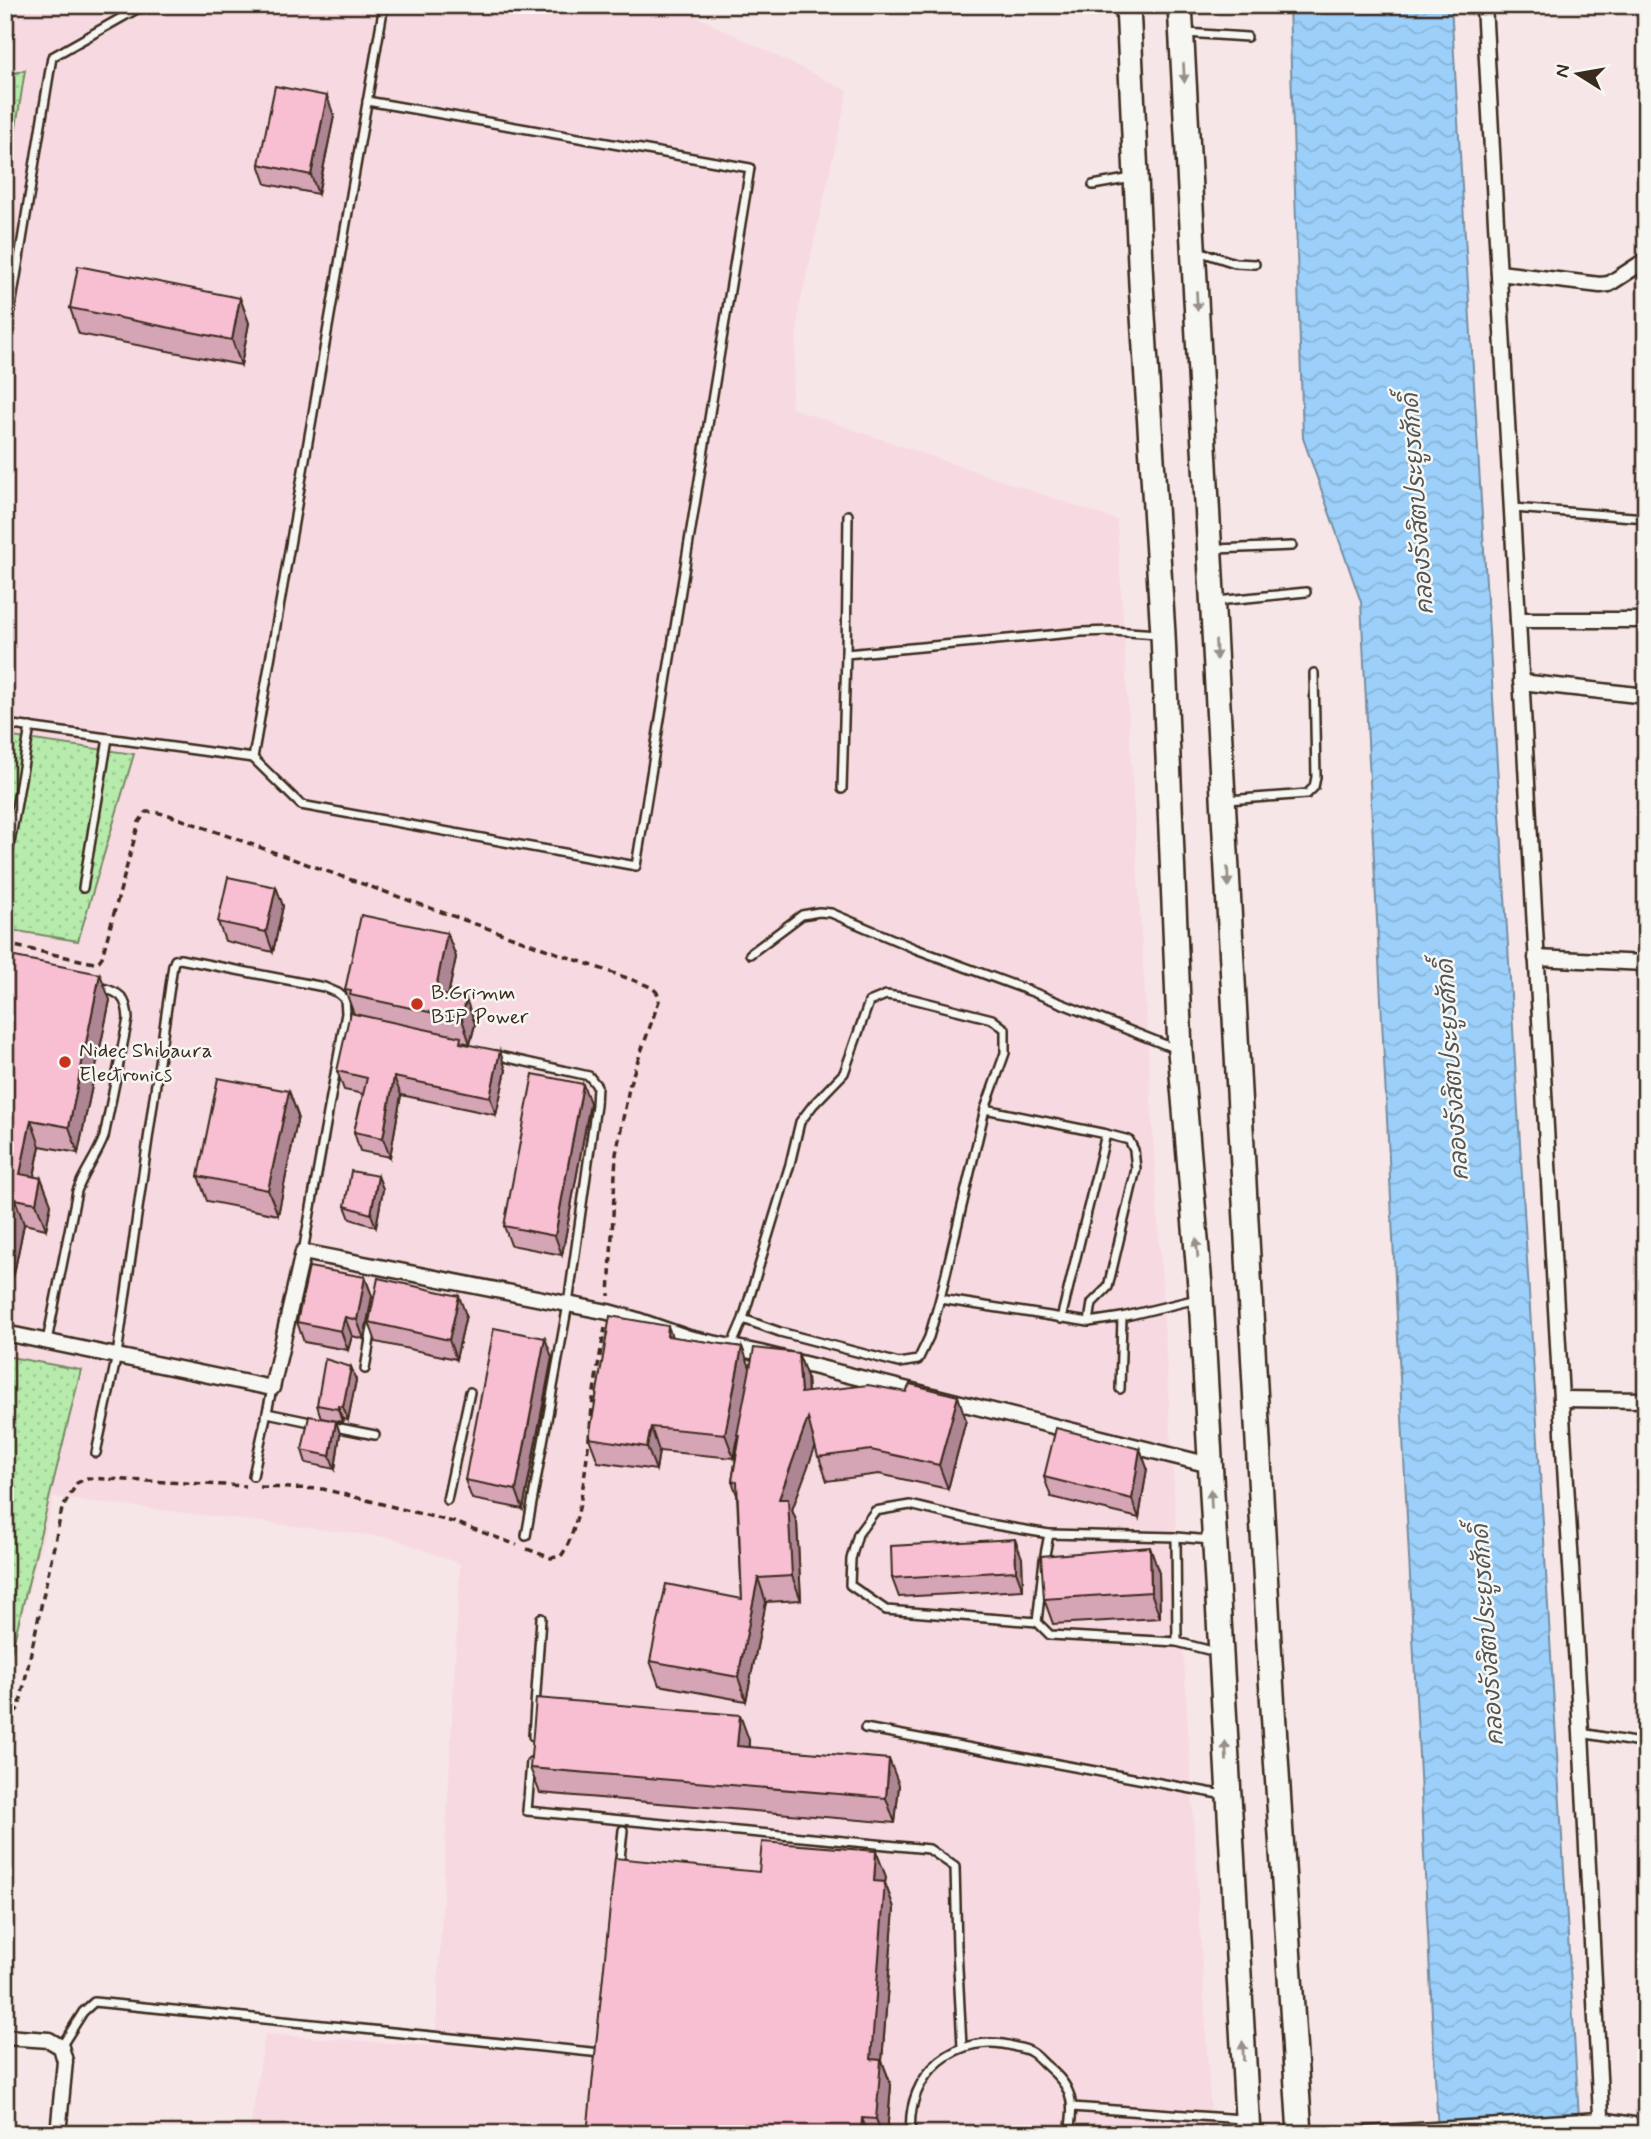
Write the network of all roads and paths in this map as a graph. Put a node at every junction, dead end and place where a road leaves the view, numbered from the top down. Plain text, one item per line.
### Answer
1 (144, 5) edge
2 (384, 5) edge
3 (1128, 5) edge
4 (1180, 5) edge
5 (1484, 5) edge
6 (1182, 32) junction
7 (1247, 37) dead end
8 (368, 101) junction
9 (1136, 177) junction
10 (1093, 185) dead end
11 (1194, 250) junction
12 (1646, 260) edge
13 (1255, 264) dead end
14 (1499, 272) junction
15 (5, 344) edge
16 (1512, 508) junction
17 (848, 515) dead end
18 (1646, 518) edge
19 (1292, 546) dead end
20 (1210, 550) junction
21 (1306, 592) dead end
22 (1213, 601) junction
23 (1518, 620) junction
24 (1646, 620) edge
25 (1163, 634) junction
26 (846, 654) junction
27 (1314, 673) dead end
28 (1521, 682) junction
29 (1646, 696) edge
30 (5, 724) edge
31 (30, 727) junction
32 (108, 738) junction
33 (253, 758) junction
34 (842, 789) dead end
35 (1224, 800) junction
36 (5, 872) edge
37 (83, 888) dead end
38 (5, 944) edge
39 (750, 954) dead end
40 (1536, 958) junction
41 (1646, 963) edge
42 (94, 986) edge
43 (344, 1022) junction
44 (357, 1025) edge
45 (1180, 1051) junction
46 (484, 1053) edge
47 (985, 1109) junction
48 (1106, 1134) junction
49 (303, 1252) junction
50 (940, 1298) junction
51 (1201, 1298) junction
52 (568, 1304) junction
53 (608, 1312) junction
54 (1122, 1317) junction
55 (374, 1318) edge
56 (743, 1319) junction
57 (1061, 1319) junction
58 (1089, 1322) junction
59 (5, 1334) edge
60 (47, 1341) junction
61 (731, 1348) junction
62 (117, 1355) junction
63 (365, 1368) dead end
64 (272, 1388) junction
65 (1120, 1389) dead end
66 (470, 1392) dead end
67 (1560, 1399) junction
68 (1646, 1400) edge
69 (267, 1413) junction
70 (375, 1435) dead end
71 (96, 1453) dead end
72 (1210, 1465) junction
73 (253, 1476) dead end
74 (447, 1500) dead end
75 (1049, 1534) junction
76 (526, 1536) dead end
77 (1176, 1537) junction
78 (1213, 1541) junction
79 (541, 1618) dead end
80 (1037, 1622) junction
81 (1177, 1642) junction
82 (1220, 1653) junction
83 (5, 1722) edge
84 (865, 1728) dead end
85 (1581, 1733) junction
86 (533, 1738) edge
87 (1646, 1744) edge
88 (532, 1752) edge
89 (1228, 1796) junction
90 (623, 1830) dead end
91 (619, 1872) edge
92 (5, 2037) edge
93 (603, 2039) edge
94 (61, 2047) junction
95 (962, 2047) junction
96 (601, 2053) junction
97 (600, 2067) edge
98 (1072, 2107) junction
99 (1248, 2127) edge
100 (1602, 2127) edge
101 (1646, 2127) edge
102 (58, 2134) edge
103 (911, 2134) edge
104 (1069, 2134) edge
105 (1300, 2134) edge
106 (1368, 2134) edge

1 - 15 lane
2 - 8 lane
3 - 9 main road
4 - 6 main road
5 - 14 street
6 - 7 lane
6 -> 11 main road
8 - 33 lane
8 - 33 lane
9 - 10 lane
9 - 25 main road
11 - 13 lane
11 -> 20 main road
12 - 14 street
14 - 16 street
16 - 18 lane
16 - 23 street
17 - 26 lane
19 - 20 lane
20 - 22 main road
21 - 22 lane
22 -> 35 main road
23 - 24 street
23 - 28 street
25 - 26 lane
25 - 45 main road
26 - 34 lane
27 - 35 lane
28 - 29 street
28 - 40 street
30 - 31 lane
31 - 32 lane
31 - 36 lane
32 - 33 lane
32 - 37 lane
35 -> 105 main road
38 - 53 path
39 - 45 lane
40 - 41 street
40 - 67 street
42 - 60 lane
43 - 44 lane
43 - 49 lane
43 - 62 lane
51 -> 45 main road
46 - 52 lane
47 - 48 lane
47 - 50 lane
47 - 56 lane
48 - 57 lane
48 - 58 lane
49 - 52 street
49 - 64 street
50 - 56 lane
50 - 57 lane
51 - 54 lane
51 - 72 main road
52 - 53 street
52 - 76 lane
53 - 61 street
53 - 83 path
54 - 58 lane
54 - 65 lane
55 - 63 lane
56 - 61 lane
57 - 58 lane
59 - 60 street
60 - 62 street
61 - 72 street
62 - 64 street
62 - 71 lane
64 - 69 lane
66 - 74 lane
67 - 68 street
67 - 85 street
69 - 70 lane
69 - 73 lane
78 -> 72 main road
75 - 77 lane
75 - 80 lane
75 - 80 lane
77 - 78 lane
77 - 81 lane
78 - 82 main road
79 - 86 lane
80 - 81 lane
81 - 82 lane
89 -> 82 main road
84 - 89 lane
85 - 87 lane
85 - 100 street
88 - 95 lane
99 -> 89 main road
90 - 91 lane
92 - 94 street
93 - 96 lane
94 - 96 lane
94 - 102 street
95 - 98 lane
95 - 103 lane
96 - 97 lane
98 - 99 lane
98 - 104 lane
100 - 101 street
100 - 106 street

